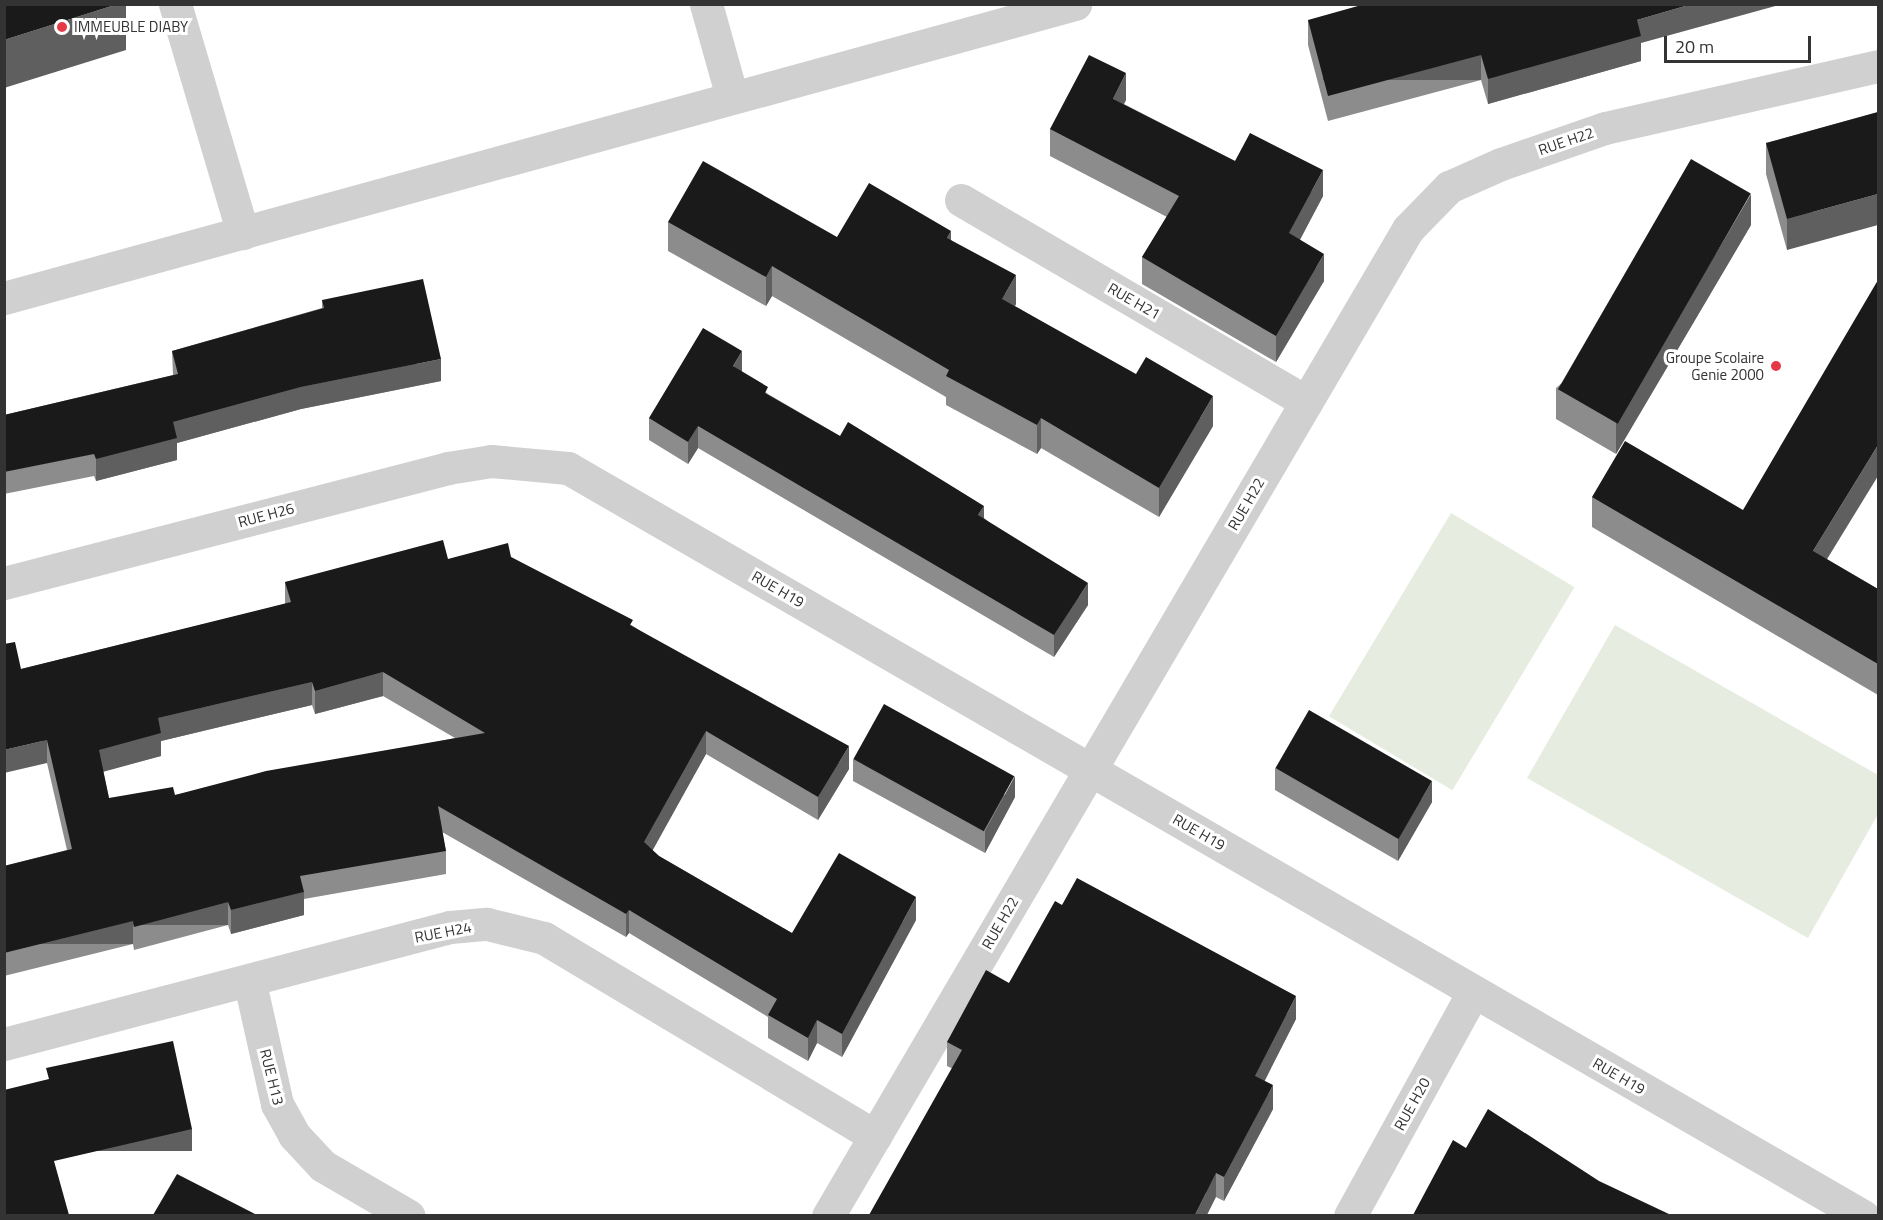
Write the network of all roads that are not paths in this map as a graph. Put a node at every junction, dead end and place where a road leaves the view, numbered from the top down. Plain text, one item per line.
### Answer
1 (176, 4) edge
2 (706, 4) edge
3 (1075, 4) edge
4 (1878, 66) edge
5 (732, 97) junction
6 (961, 201) dead end
7 (243, 233) junction
8 (4, 298) edge
9 (1306, 402) junction
10 (530, 461) joint
11 (4, 583) edge
12 (1090, 770) junction
13 (250, 982) junction
14 (1473, 992) junction
15 (4, 1044) edge
16 (876, 1136) junction
17 (1878, 1207) edge
18 (409, 1215) edge
19 (828, 1215) edge
20 (1350, 1215) edge
21 (1863, 1215) edge
22 (1874, 1215) edge

1 - 7 street
2 - 5 street
3 - 5 street
4 - 9 street, RUE H22
5 - 7 street
6 - 9 street, RUE H21
7 - 8 street
9 - 12 street, RUE H22
10 - 11 street, RUE H26
10 - 12 street, RUE H19
12 - 14 street, RUE H19
12 - 16 street, RUE H22
13 - 15 street, RUE H24
13 - 16 street, RUE H24
13 - 18 street, RUE H13
14 - 20 street, RUE H20
14 - 21 street, RUE H19
16 - 19 street, RUE H22
17 - 22 street

